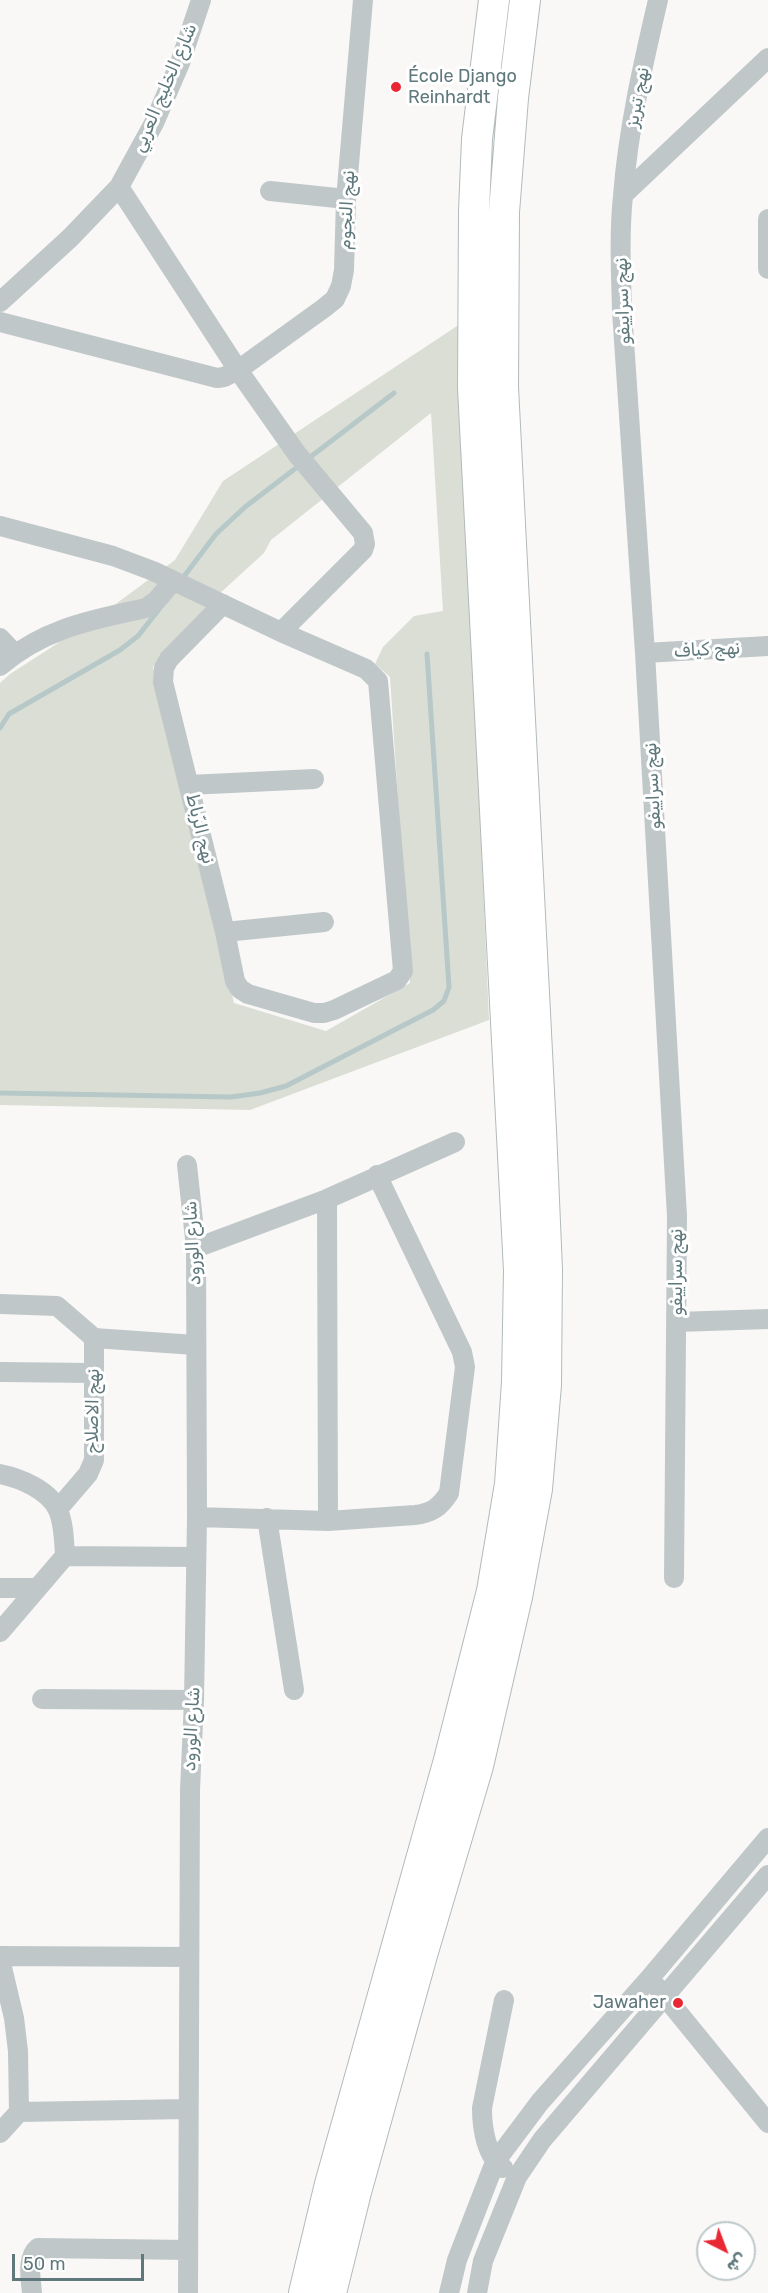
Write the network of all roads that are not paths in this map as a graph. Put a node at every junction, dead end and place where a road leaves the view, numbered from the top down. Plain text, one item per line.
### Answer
1 (201, 0) edge
2 (363, 0) edge
3 (658, 0) edge
4 (492, 7) edge
5 (525, 8) edge
6 (768, 58) edge
7 (119, 187) junction
8 (270, 191) dead end
9 (622, 195) junction
10 (346, 199) junction
11 (768, 219) edge
12 (768, 269) edge
13 (0, 302) edge
14 (0, 322) edge
15 (238, 370) junction
16 (0, 526) edge
17 (174, 581) junction
18 (223, 604) junction
19 (281, 632) junction
20 (0, 638) edge
21 (768, 646) edge
22 (645, 653) junction
23 (7, 660) edge
24 (314, 779) dead end
25 (189, 785) junction
26 (324, 922) dead end
27 (225, 932) junction
28 (455, 1142) dead end
29 (188, 1165) dead end
30 (377, 1175) junction
31 (327, 1199) junction
32 (196, 1248) junction
33 (0, 1304) edge
34 (768, 1319) edge
35 (677, 1322) junction
36 (94, 1338) junction
37 (195, 1346) junction
38 (0, 1372) edge
39 (94, 1374) junction
40 (0, 1474) edge
41 (58, 1509) junction
42 (197, 1517) junction
43 (267, 1518) junction
44 (328, 1521) junction
45 (65, 1556) junction
46 (196, 1557) junction
47 (674, 1578) dead end
48 (0, 1588) edge
49 (36, 1588) junction
50 (0, 1632) edge
51 (294, 1690) dead end
52 (42, 1699) dead end
53 (194, 1700) junction
54 (768, 1838) edge
55 (768, 1875) edge
56 (189, 1957) junction
57 (0, 1958) edge
58 (649, 1979) junction
59 (666, 1997) junction
60 (504, 2000) dead end
61 (187, 2109) junction
62 (19, 2112) junction
63 (768, 2123) edge
64 (0, 2133) edge
65 (495, 2162) junction
66 (517, 2177) junction
67 (188, 2250) junction
68 (32, 2293) edge
69 (188, 2293) edge
70 (304, 2293) edge
71 (331, 2293) edge
72 (449, 2293) edge
73 (477, 2293) edge

1 - 7 street, شارع الخليج العربي
2 - 10 street, نهج النجوم
3 - 9 street, نهج تبريز
4 - 70 highway
5 - 71 highway
6 - 9 street
7 - 13 street, شارع الخليج العربي
7 - 15 street
8 - 10 street
9 - 22 street, نهج سراييفو
10 - 15 street, نهج النجوم
11 - 12 street
14 - 15 street
15 - 19 street
16 - 17 street
17 - 18 street
17 - 23 street
18 - 19 street
18 - 25 street, نهج الرّباط
19 - 27 street, نهج الرّباط
20 - 23 street
21 - 22 street, نهج كياف
22 - 35 street, نهج سراييفو
24 - 25 street
25 - 27 street, نهج الرّباط
26 - 27 street
28 - 30 street
29 - 32 street, شارع الورود
30 - 31 street
30 - 44 street
31 - 32 street
31 - 44 street
32 - 37 street, شارع الورود
33 - 36 street
34 - 35 street
35 - 47 street, نهج سراييفو
36 - 37 street
36 - 39 street, نهج الاصلاح
37 - 42 street, شارع الورود
38 - 39 street
39 - 41 street, نهج الاصلاح
40 - 41 street
41 - 45 street
42 - 43 street
42 - 46 street, شارع الورود
43 - 44 street
43 - 51 street
45 - 46 street
45 - 49 street
46 - 53 street, شارع الورود
48 - 49 street
49 - 50 street
52 - 53 street
53 - 56 street, شارع الورود
54 - 58 street
55 - 59 street
56 - 57 street
56 - 61 street, شارع الورود
57 - 62 street
58 - 59 street
58 - 65 street
59 - 63 street
59 - 66 street
60 - 65 street
61 - 62 street
61 - 67 street, شارع الورود
62 - 64 street
65 - 66 street
65 - 72 street
66 - 73 street
67 - 68 street
67 - 69 street, شارع الورود

